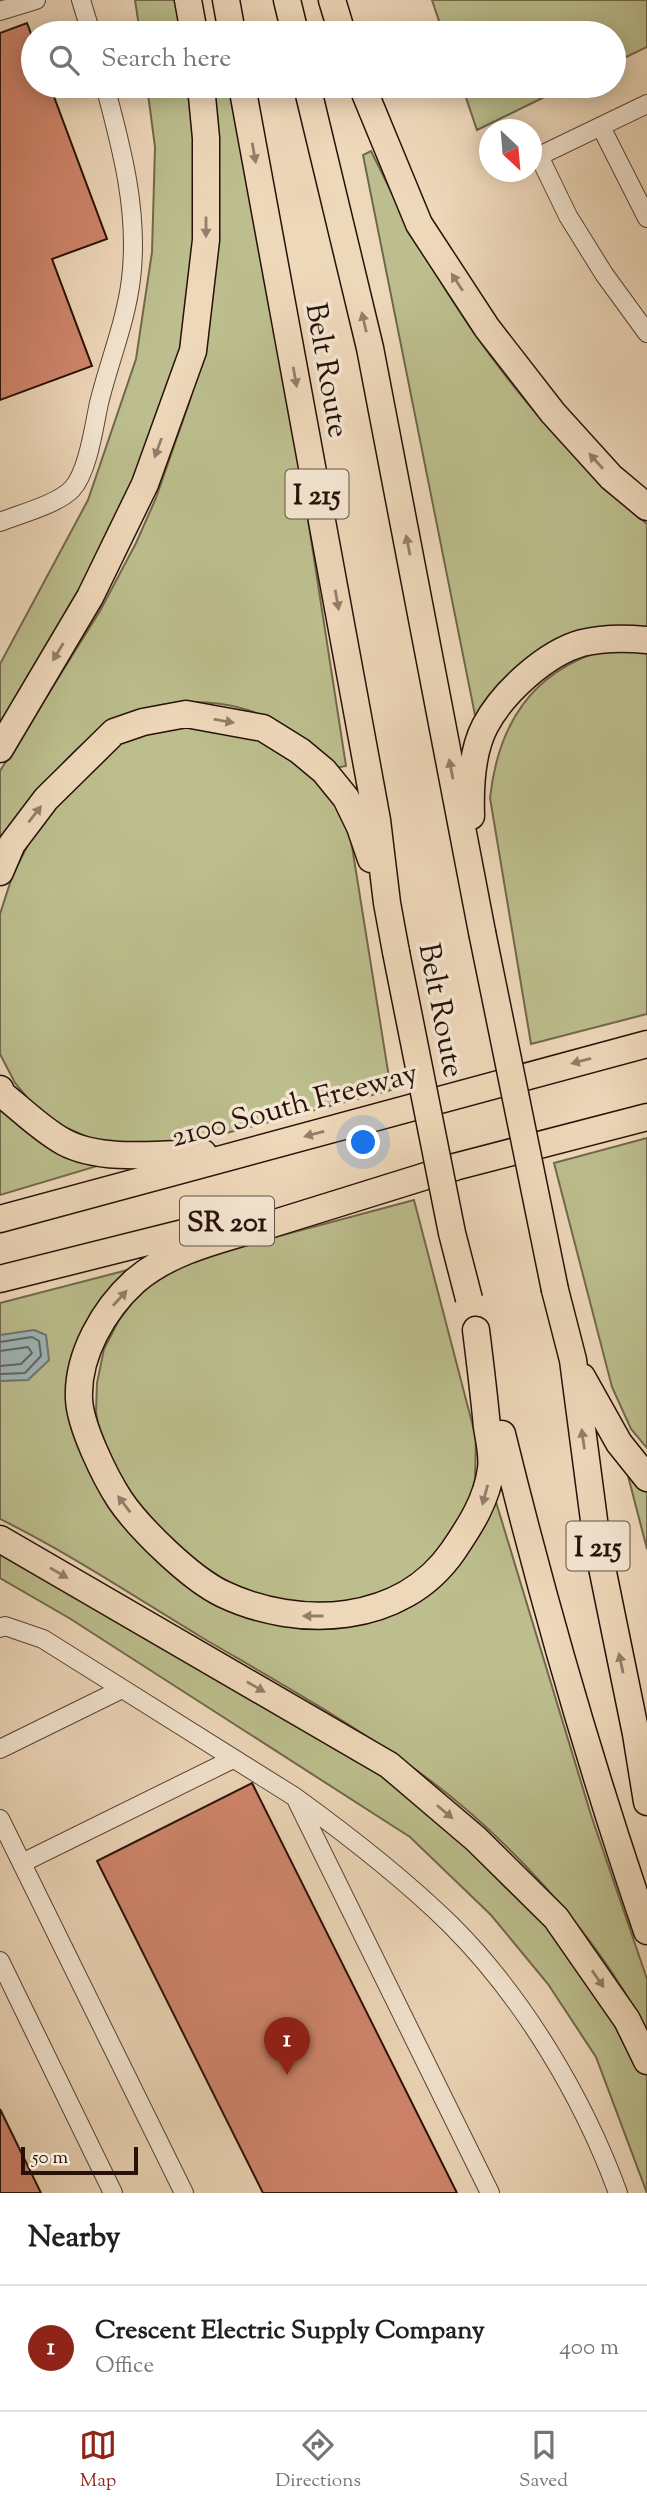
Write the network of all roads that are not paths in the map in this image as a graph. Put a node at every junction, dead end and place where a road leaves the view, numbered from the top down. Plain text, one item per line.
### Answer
1 (36, 0) edge
2 (81, 0) edge
3 (188, 0) edge
4 (226, 0) edge
5 (287, 0) edge
6 (332, 0) edge
7 (0, 11) edge
8 (87, 21) edge
9 (192, 21) edge
10 (230, 21) edge
11 (292, 21) edge
12 (338, 21) edge
13 (108, 98) edge
14 (202, 98) edge
15 (244, 98) edge
16 (310, 98) edge
17 (367, 98) edge
18 (647, 104) edge
19 (601, 127) junction
20 (647, 218) edge
21 (647, 333) edge
22 (647, 507) edge
23 (0, 522) edge
24 (647, 640) edge
25 (0, 749) edge
26 (0, 872) edge
27 (473, 884) junction
28 (387, 903) junction
29 (647, 1044) edge
30 (0, 1089) edge
31 (647, 1116) edge
32 (247, 1152) junction
33 (455, 1167) junction
34 (0, 1219) edge
35 (0, 1279) edge
36 (476, 1330) junction
37 (573, 1360) junction
38 (647, 1478) edge
39 (0, 1539) edge
40 (0, 1628) edge
41 (121, 1689) junction
42 (0, 1749) edge
43 (233, 1759) junction
44 (295, 1797) junction
45 (647, 1802) edge
46 (0, 1819) edge
47 (22, 1863) junction
48 (647, 1931) edge
49 (0, 1961) edge
50 (647, 2062) edge
51 (113, 2193) edge
52 (184, 2193) edge
53 (491, 2193) edge
54 (618, 2193) edge

1 - 7 lane
2 - 8 lane
3 - 9 highway
4 - 10 highway
5 - 11 highway
6 - 12 highway
13 - 23 lane
14 -> 25 highway
15 -> 28 highway, Belt Route / I 215
27 -> 16 highway, Belt Route / I 215
22 -> 17 highway
18 - 19 lane
19 - 20 lane
19 - 21 lane
24 - 27 highway
26 -> 28 highway
27 - 37 highway, Belt Route / I 215, bridge
28 - 36 highway, Belt Route / I 215, bridge
29 -> 32 highway, 2100 South Freeway / SR 201
30 - 32 highway
31 - 33 highway, SR 201
32 - 34 highway, 2100 South Freeway / SR 201
33 - 35 highway, SR 201
36 -> 33 highway
36 - 48 highway, Belt Route / I 215
37 - 38 highway
45 -> 37 highway, Belt Route / I 215
39 -> 50 highway
40 - 41 lane
41 - 42 lane
41 - 43 lane
43 - 44 lane
43 - 47 lane
44 - 53 lane
44 - 54 lane
46 - 47 lane
47 - 52 lane
49 - 51 lane

